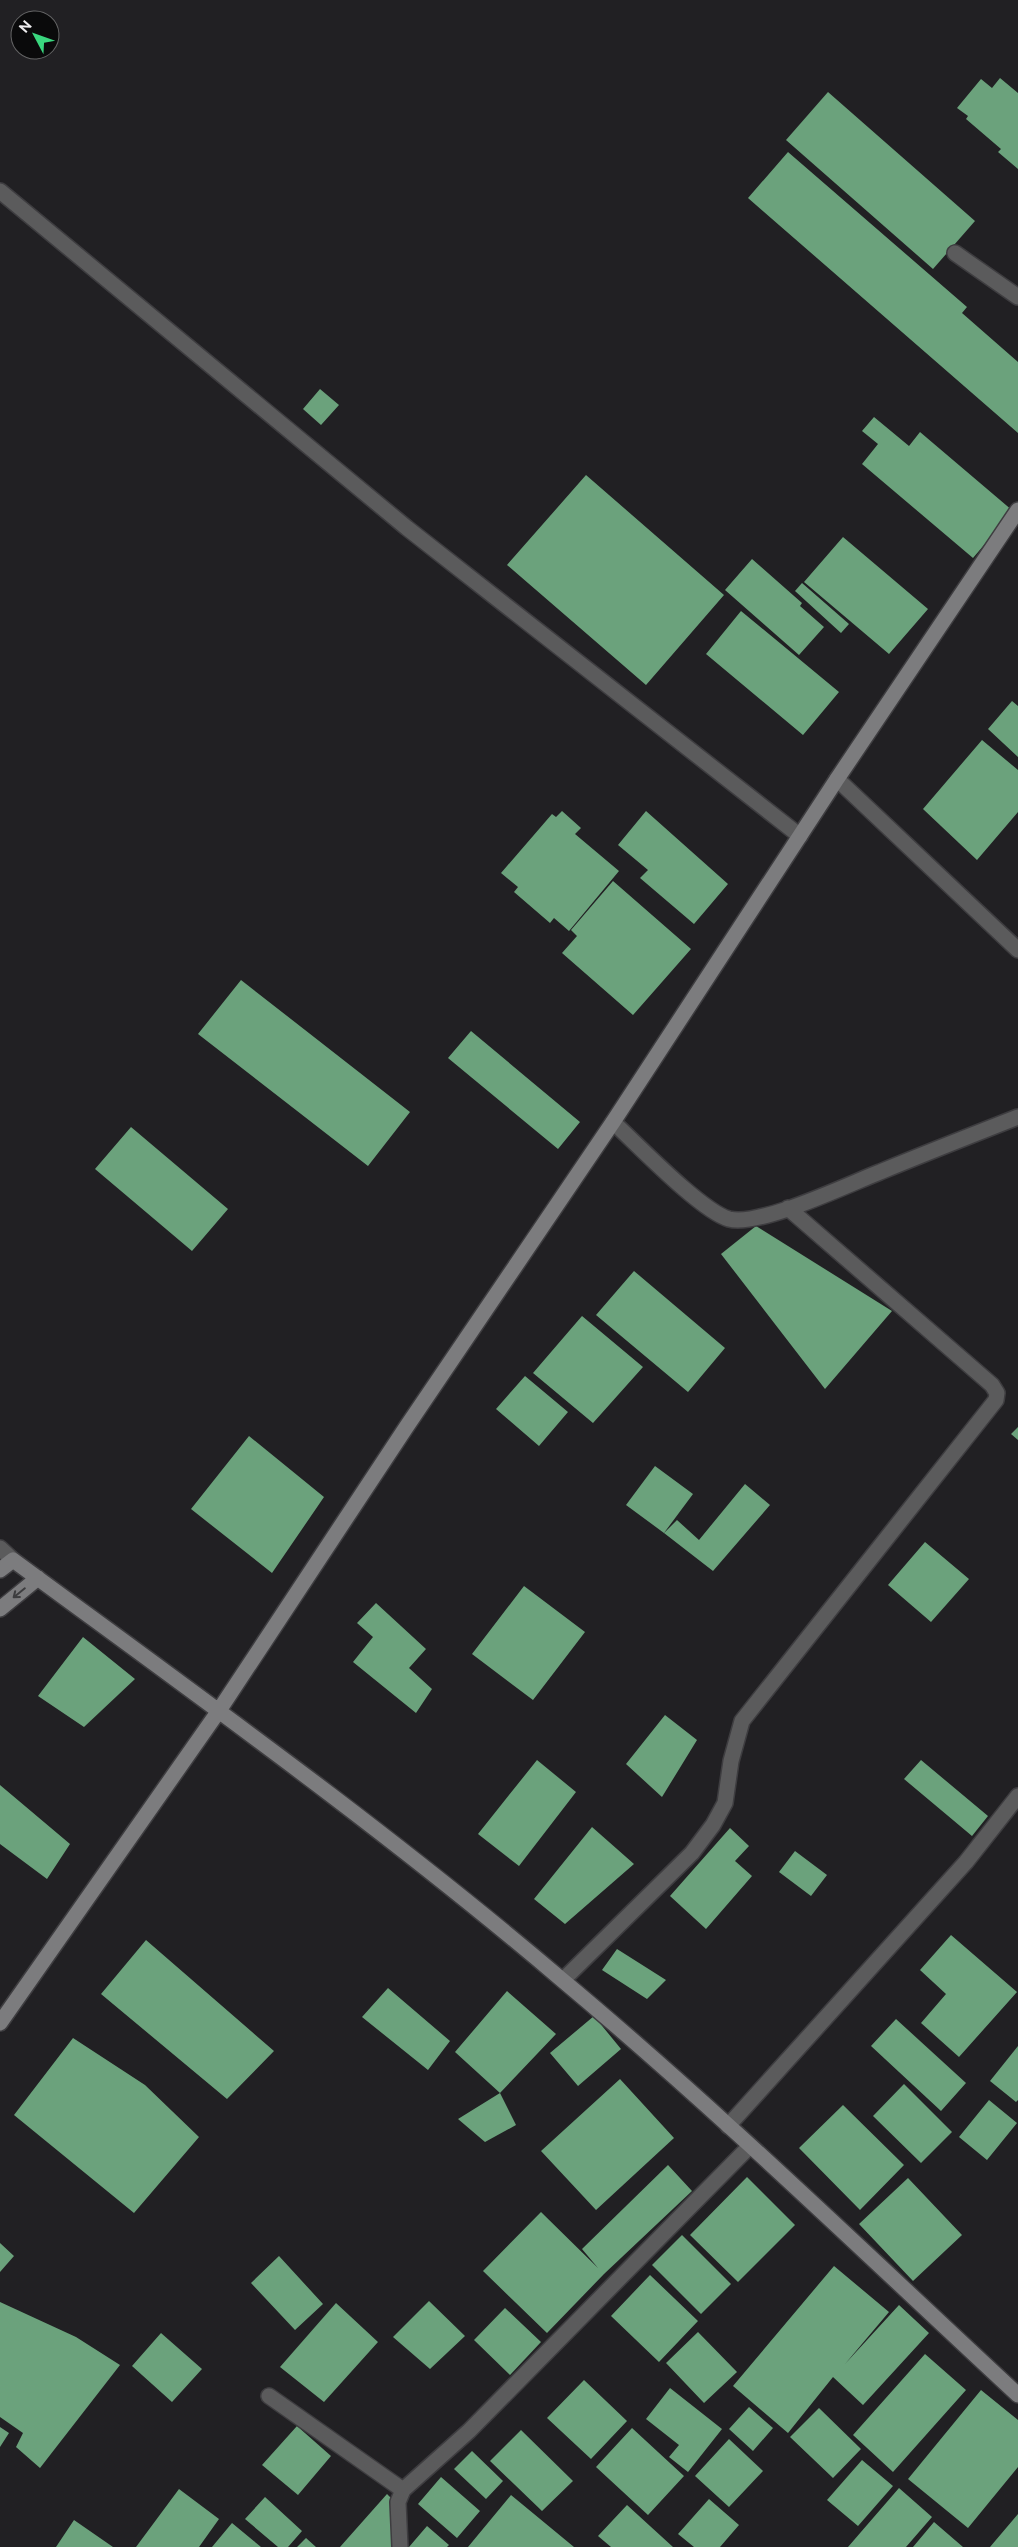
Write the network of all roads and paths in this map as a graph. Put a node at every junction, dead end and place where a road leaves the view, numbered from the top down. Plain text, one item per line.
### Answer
1 (0, 191) edge
2 (955, 253) dead end
3 (1018, 298) edge
4 (1018, 510) edge
5 (837, 779) junction
6 (800, 836) junction
7 (1018, 950) edge
8 (1018, 1117) edge
9 (613, 1122) junction
10 (788, 1208) junction
11 (0, 1548) edge
12 (13, 1560) junction
13 (0, 1570) edge
14 (38, 1578) junction
15 (0, 1609) edge
16 (218, 1712) junction
17 (1018, 1796) edge
18 (564, 1980) junction
19 (0, 2023) edge
20 (728, 2126) junction
21 (750, 2146) junction
22 (1018, 2395) edge
23 (269, 2396) dead end
24 (403, 2490) junction
25 (400, 2547) edge

1 - 6 street
2 - 3 street
4 - 5 main road
5 - 6 main road
5 - 7 street
6 - 9 main road
8 - 10 street
9 - 10 street
9 - 16 main road
10 - 18 street
11 - 12 street
12 - 13 main road
12 - 14 main road
14 -> 15 main road
14 - 16 main road
16 - 18 main road
16 - 19 main road
17 - 20 street
18 - 20 main road
20 - 21 main road
21 - 22 main road
21 - 24 street
23 - 24 street
24 - 25 street

